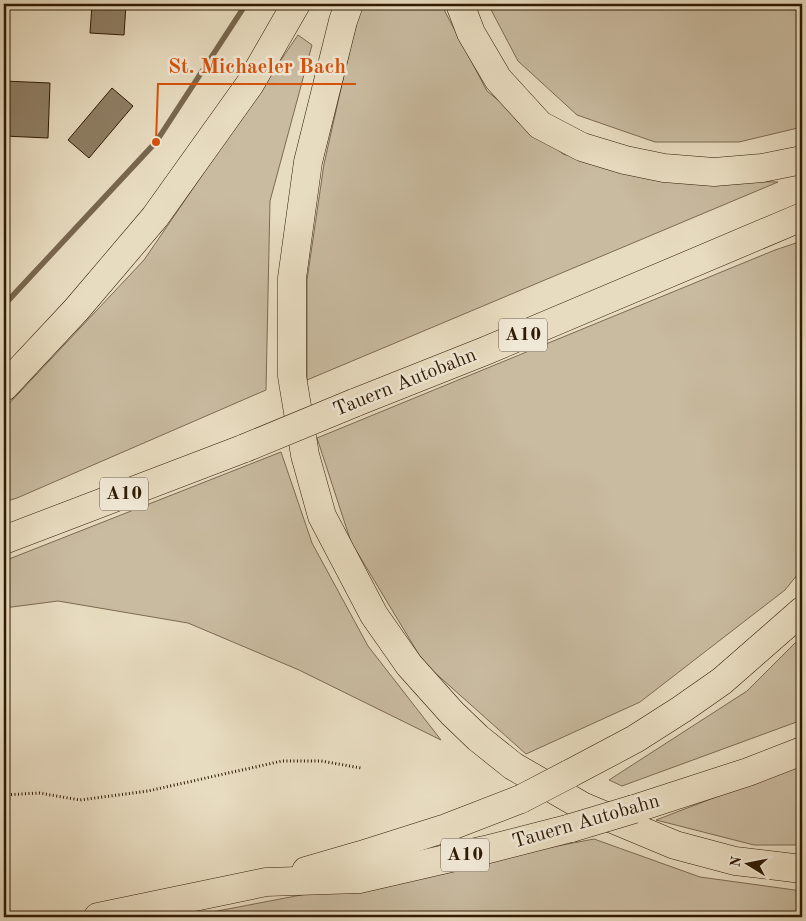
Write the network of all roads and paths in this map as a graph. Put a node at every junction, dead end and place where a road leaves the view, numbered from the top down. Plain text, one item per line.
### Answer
1 (296, 4) edge
2 (349, 4) edge
3 (460, 4) edge
4 (802, 160) edge
5 (802, 217) edge
6 (4, 387) edge
7 (4, 540) edge
8 (802, 611) edge
9 (802, 751) edge
10 (362, 768) dead end
11 (4, 794) edge
12 (802, 869) edge
13 (266, 882) junction
14 (98, 917) edge

1 - 6 highway
2 - 12 highway
3 - 4 highway
5 - 7 highway, Tauern Autobahn / A10, bridge
8 - 13 highway, bridge
9 - 13 highway, Tauern Autobahn / A10, bridge
10 - 11 path
13 - 14 highway, Tauern Autobahn / A10

